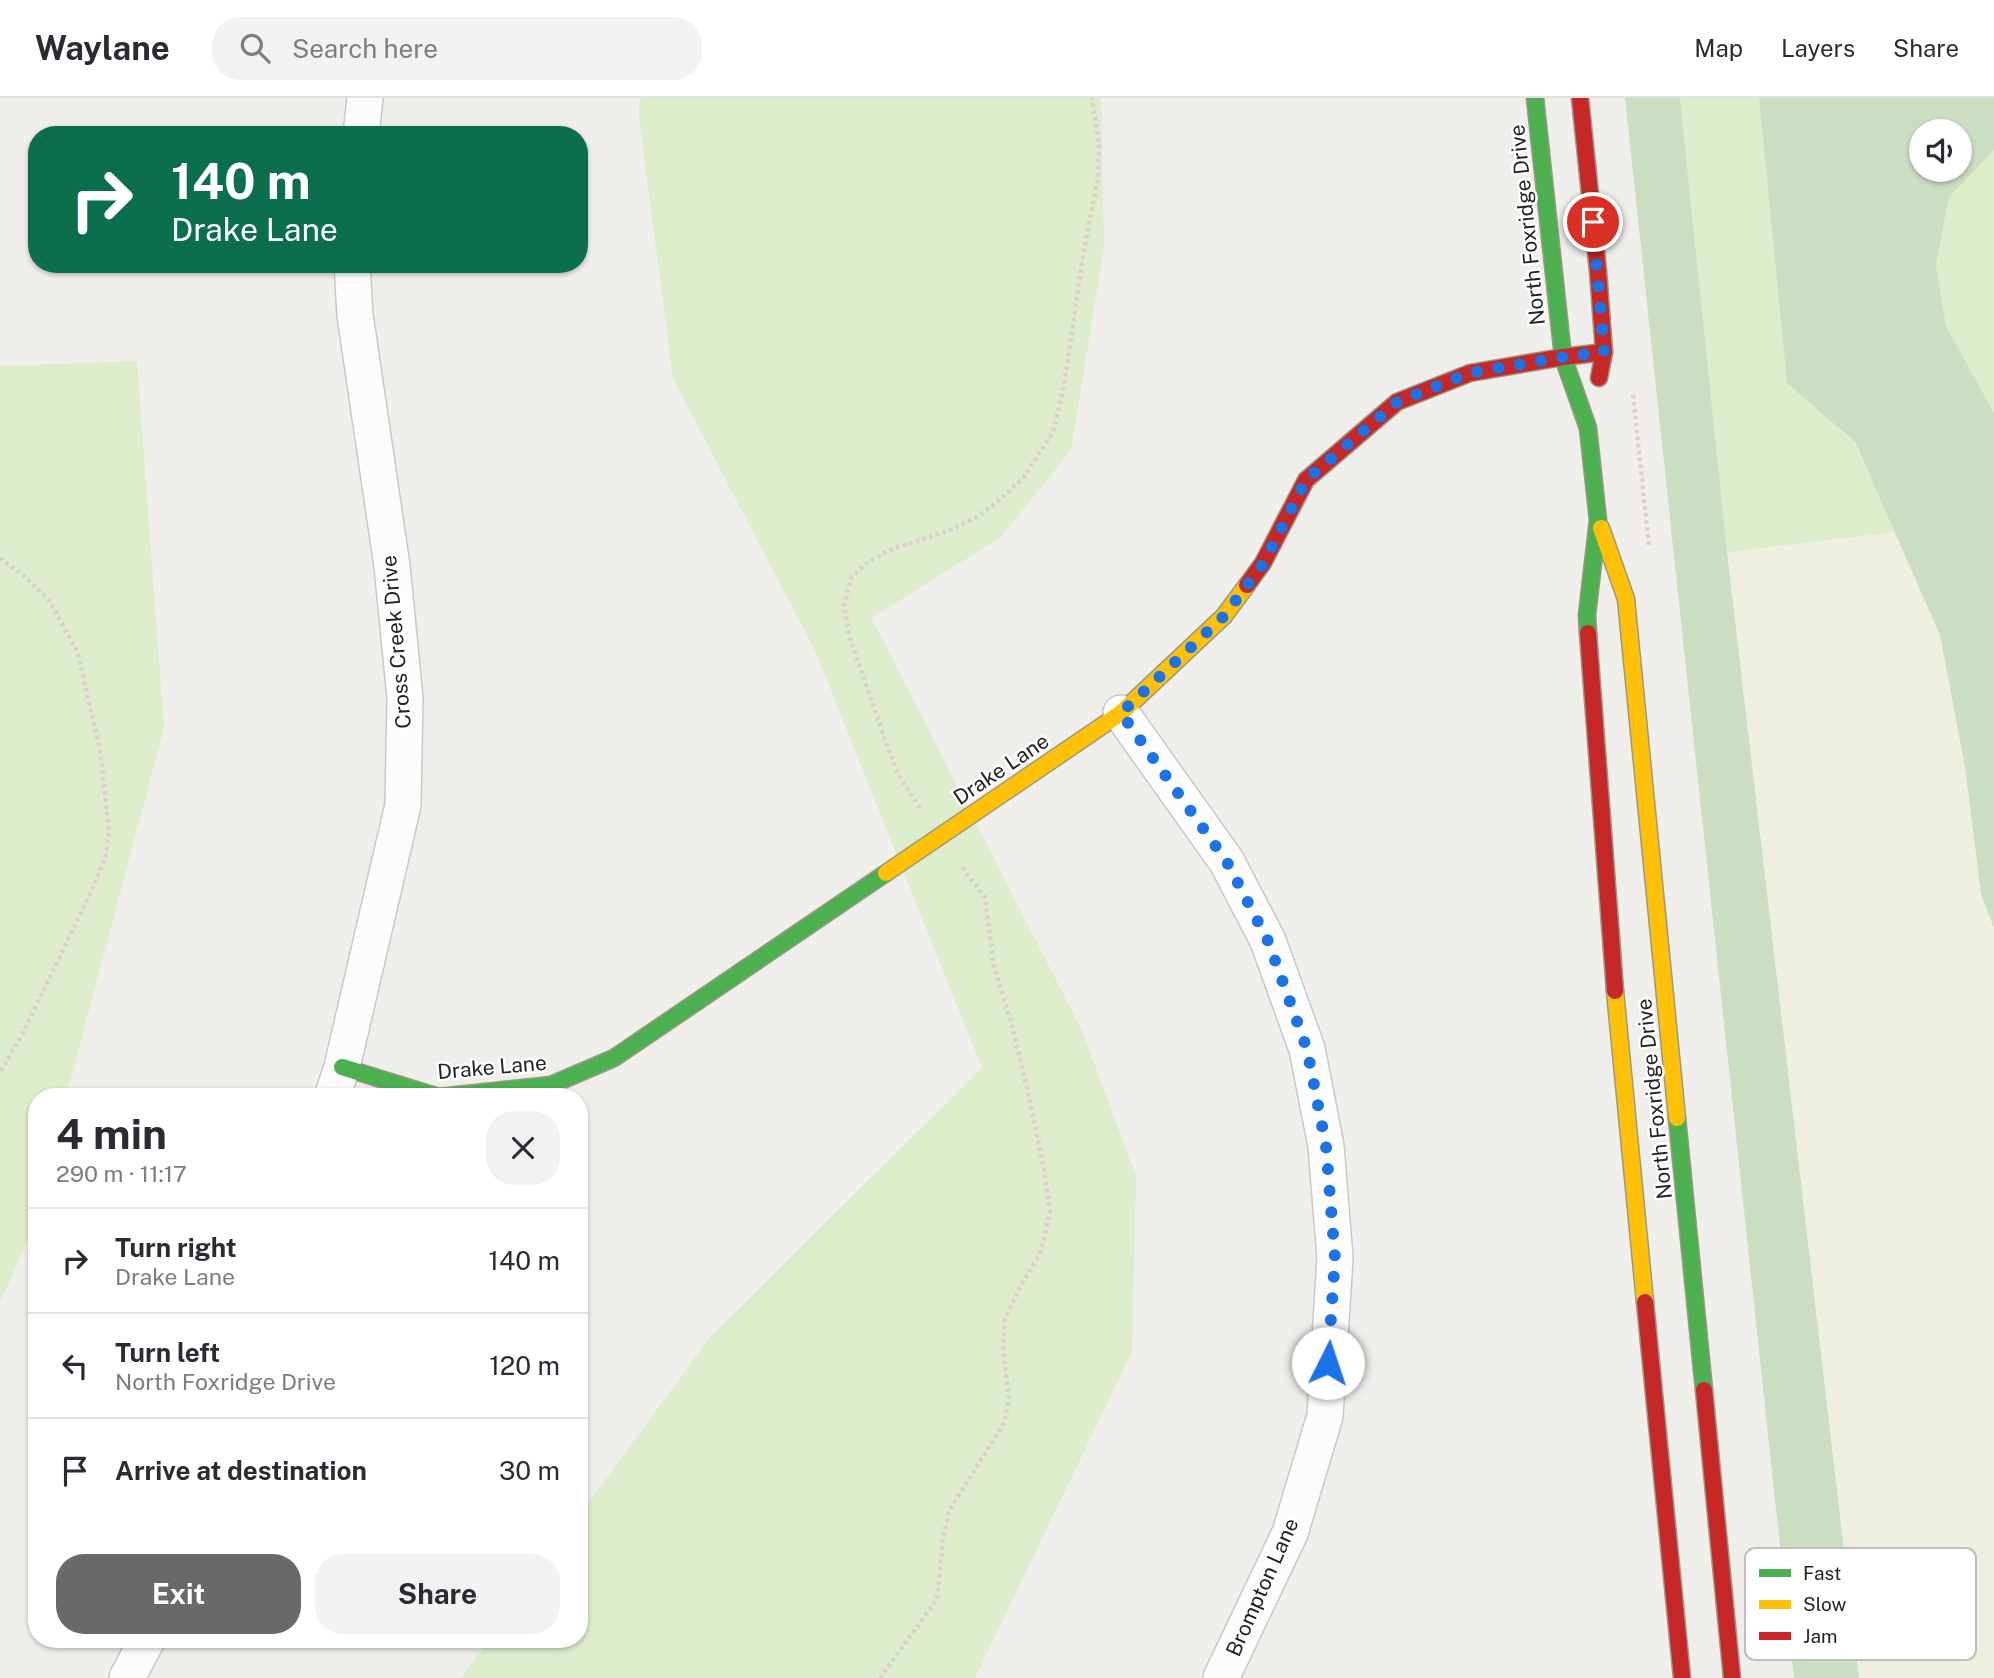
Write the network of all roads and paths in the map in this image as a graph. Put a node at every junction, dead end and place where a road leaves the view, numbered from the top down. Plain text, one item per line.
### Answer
1 (365, 98) edge
2 (1092, 98) edge
3 (1535, 98) edge
4 (1580, 98) edge
5 (362, 126) edge
6 (353, 273) edge
7 (1604, 352) junction
8 (1563, 357) junction
9 (1588, 428) junction
10 (1598, 520) junction
11 (0, 558) edge
12 (1121, 713) junction
13 (939, 836) junction
14 (0, 1073) edge
15 (337, 1082) edge
16 (378, 1088) edge
17 (523, 1088) edge
18 (143, 1648) edge
19 (127, 1678) edge
20 (880, 1678) edge
21 (1221, 1678) edge
22 (1682, 1678) edge
23 (1732, 1678) edge

1 - 5 street
2 - 13 path
3 - 8 street, North Foxridge Drive
4 - 7 street, North Foxridge Drive
6 - 15 street, Cross Creek Drive
7 - 8 street, Drake Lane
7 - 9 street, North Foxridge Drive
8 - 9 street, North Foxridge Drive
8 - 12 street, Drake Lane
9 - 10 street, North Foxridge Drive
10 - 22 street, North Foxridge Drive
10 - 23 street, North Foxridge Drive
11 - 14 path
12 - 13 street, Drake Lane
12 - 21 street, Brompton Lane
13 - 17 street, Drake Lane
13 - 20 path
15 - 16 street, Drake Lane
18 - 19 street

